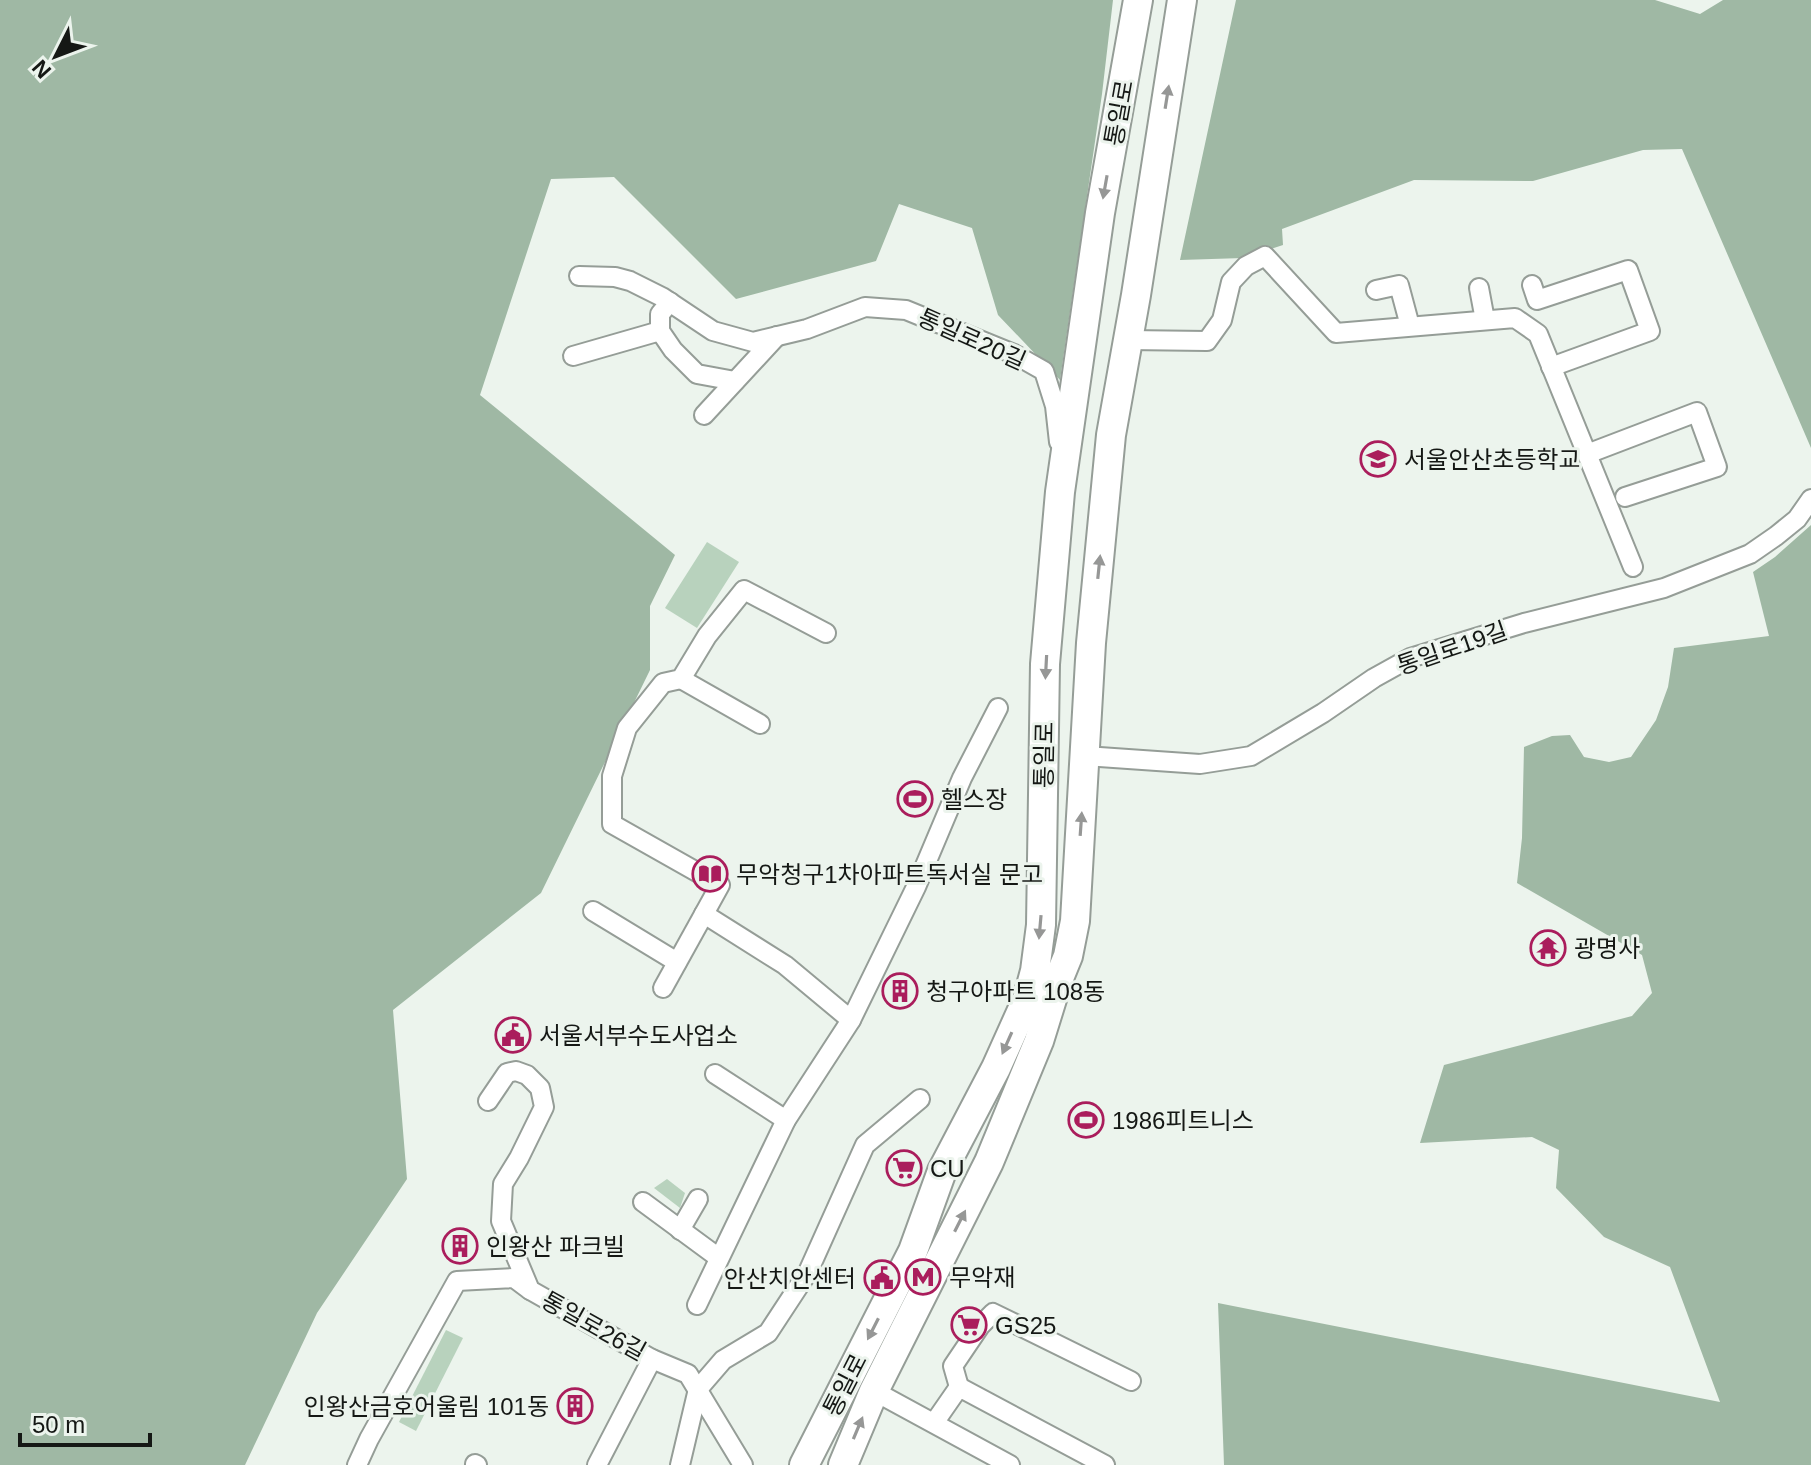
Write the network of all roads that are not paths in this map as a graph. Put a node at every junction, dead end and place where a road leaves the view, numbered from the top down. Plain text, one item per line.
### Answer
1 (1138, 0) edge
2 (1182, 0) edge
3 (579, 276) dead end
4 (1532, 285) dead end
5 (1479, 288) dead end
6 (1376, 290) dead end
7 (670, 302) junction
8 (1485, 320) junction
9 (1410, 326) junction
10 (660, 331) junction
11 (777, 336) junction
12 (1128, 340) junction
13 (573, 356) dead end
14 (1551, 367) junction
15 (735, 381) junction
16 (704, 415) dead end
17 (1587, 454) junction
18 (1625, 497) dead end
19 (1811, 499) edge
20 (1633, 567) dead end
21 (1048, 630) junction
22 (826, 633) dead end
23 (681, 679) junction
24 (998, 708) dead end
25 (760, 724) dead end
26 (1085, 756) junction
27 (593, 911) dead end
28 (704, 914) junction
29 (677, 962) junction
30 (663, 988) dead end
31 (851, 1020) junction
32 (715, 1074) dead end
33 (920, 1099) dead end
34 (488, 1101) dead end
35 (786, 1120) junction
36 (698, 1199) dead end
37 (643, 1202) dead end
38 (680, 1230) junction
39 (719, 1258) junction
40 (530, 1290) junction
41 (697, 1305) dead end
42 (652, 1359) junction
43 (1131, 1381) dead end
44 (959, 1387) junction
45 (698, 1389) junction
46 (874, 1391) junction
47 (934, 1423) junction
48 (989, 1460) edge
49 (357, 1465) edge
50 (597, 1465) edge
51 (680, 1465) edge
52 (743, 1465) edge
53 (804, 1465) edge
54 (843, 1465) edge
55 (1010, 1465) edge
56 (1105, 1465) edge

1 -> 21 main road, 통일로
12 -> 2 main road, 통일로
3 - 7 street, 통일로20길
4 - 14 street
5 - 8 street
6 - 9 street
7 - 10 street
7 - 11 street, 통일로20길
8 - 9 street
8 - 14 street
9 - 12 street
10 - 13 street
10 - 15 street
11 - 15 street
11 - 21 street, 통일로20길
26 -> 12 main road, 통일로
14 - 17 street
15 - 16 street
17 - 18 street
17 - 20 street
19 - 26 street, 통일로19길
21 -> 53 main road, 통일로
22 - 23 street
23 - 25 street
23 - 28 street
24 - 31 street
46 -> 26 main road, 통일로
27 - 29 street
28 - 29 street
28 - 31 street
29 - 30 street
31 - 35 street
32 - 35 street
33 - 45 street
34 - 40 street, 통일로26길
35 - 39 street
36 - 38 street
37 - 38 street
38 - 39 street
39 - 41 street
40 - 42 street, 통일로26길
40 - 49 street
42 - 45 street, 통일로26길
42 - 50 street
43 - 44 street
44 - 47 street
44 - 56 street
45 - 51 street
45 - 52 street, 통일로26길
46 - 47 street
54 -> 46 main road, 통일로
47 - 48 street
48 - 55 street

